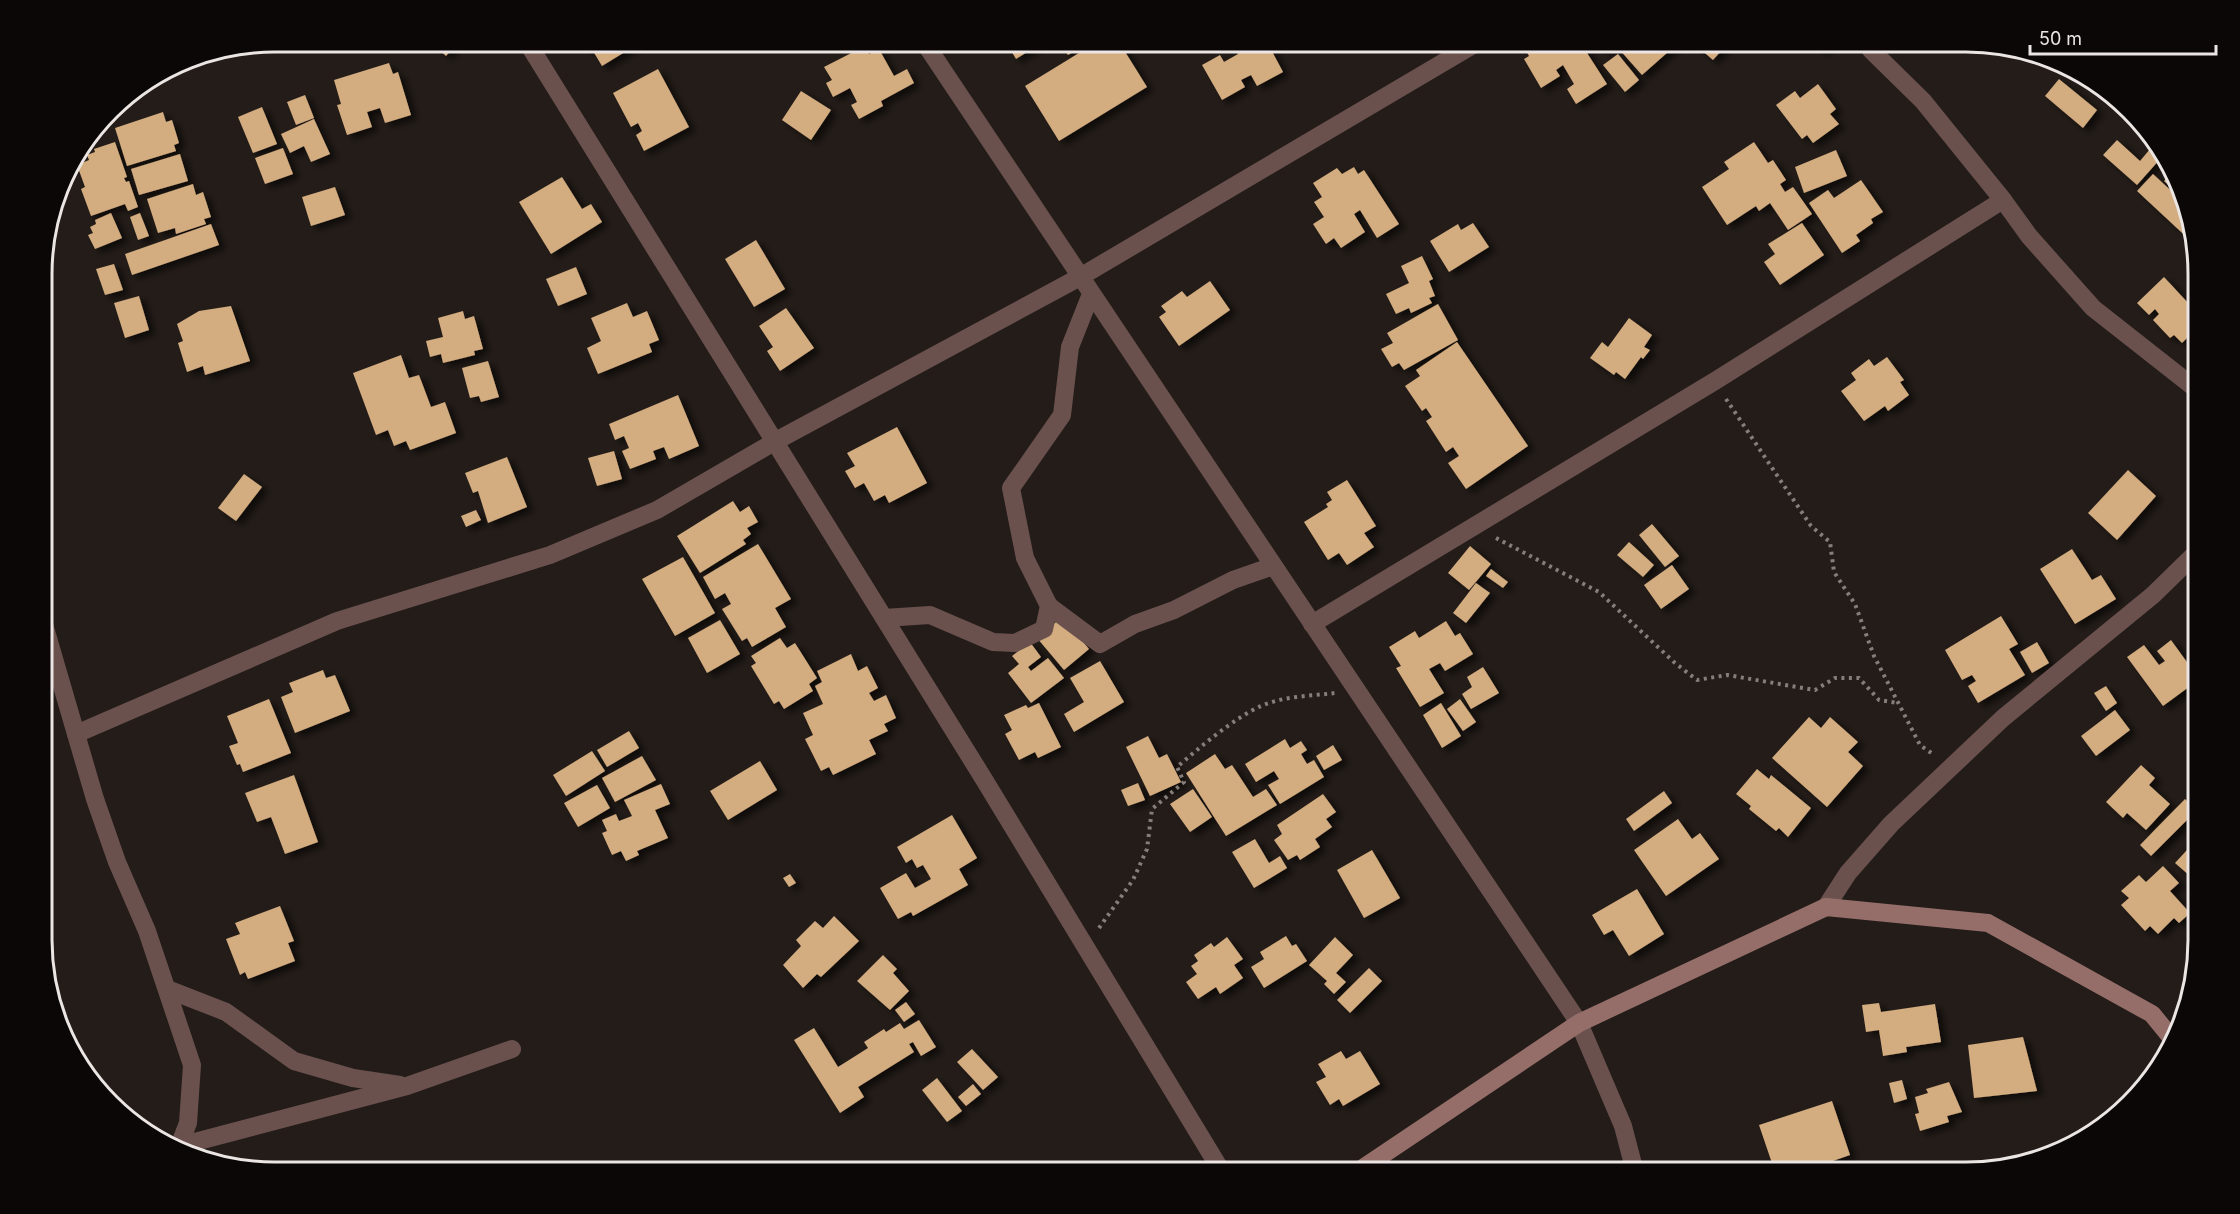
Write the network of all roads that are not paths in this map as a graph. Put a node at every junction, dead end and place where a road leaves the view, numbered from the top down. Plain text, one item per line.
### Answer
1 (533, 52) edge
2 (931, 52) edge
3 (1461, 52) edge
4 (1873, 52) edge
5 (2003, 200) junction
6 (1080, 277) junction
7 (1091, 294) junction
8 (2188, 383) edge
9 (774, 442) junction
10 (2188, 561) edge
11 (1273, 566) junction
12 (1049, 606) junction
13 (884, 618) junction
14 (1312, 624) junction
15 (52, 652) edge
16 (76, 734) junction
17 (1826, 907) junction
18 (166, 989) junction
19 (1579, 1023) junction
20 (2167, 1033) edge
21 (512, 1049) dead end
22 (407, 1086) junction
23 (179, 1140) edge
24 (187, 1144) edge
25 (1216, 1162) edge
26 (1372, 1162) edge
27 (1632, 1162) edge

1 - 9 street
2 - 6 street
3 - 6 street
4 - 5 street
5 - 8 street
5 - 14 street
6 - 7 street
6 - 9 street
7 - 11 street
7 - 12 street
9 - 13 street
9 - 16 street
10 - 17 street
11 - 12 street
11 - 14 street
12 - 13 street
13 - 25 street
14 - 19 street
15 - 16 street
16 - 18 street
17 - 19 street
17 - 20 street
18 - 22 street
18 - 23 street
19 - 26 street
19 - 27 street
21 - 22 street
22 - 24 street

